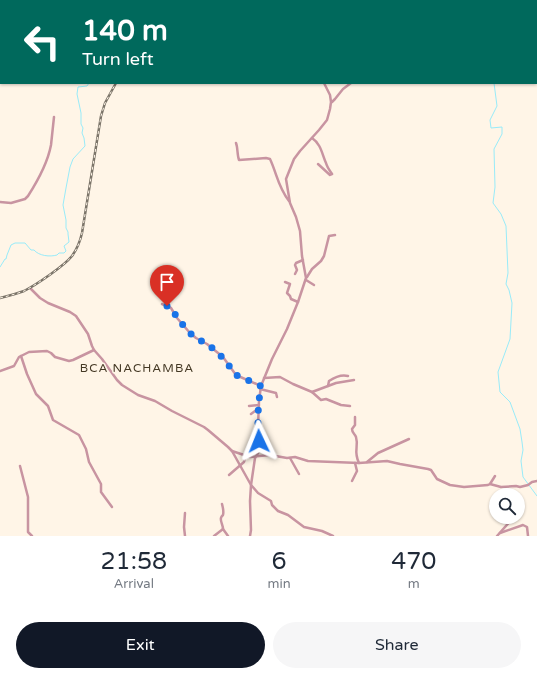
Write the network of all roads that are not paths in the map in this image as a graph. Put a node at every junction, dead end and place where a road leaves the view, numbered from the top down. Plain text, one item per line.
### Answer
1 (324, 84) edge
2 (350, 84) edge
3 (331, 102) junction
4 (54, 117) dead end
5 (312, 138) junction
6 (236, 142) dead end
7 (318, 164) dead end
8 (0, 202) edge
9 (290, 203) junction
10 (335, 236) dead end
11 (303, 260) junction
12 (295, 274) dead end
13 (306, 279) junction
14 (285, 282) dead end
15 (314, 285) dead end
16 (31, 289) dead end
17 (298, 302) junction
18 (162, 304) dead end
19 (94, 350) junction
20 (20, 356) junction
21 (0, 371) edge
22 (348, 376) dead end
23 (264, 378) junction
24 (354, 380) dead end
25 (328, 386) junction
26 (261, 387) junction
27 (312, 392) junction
28 (277, 397) dead end
29 (249, 406) dead end
30 (350, 406) dead end
31 (259, 407) junction
32 (251, 414) dead end
33 (355, 417) dead end
34 (410, 439) dead end
35 (232, 451) junction
36 (246, 455) junction
37 (256, 456) junction
38 (290, 458) junction
39 (355, 463) junction
40 (359, 463) junction
41 (367, 463) junction
42 (20, 466) dead end
43 (240, 466) junction
44 (299, 474) dead end
45 (229, 475) dead end
46 (495, 476) dead end
47 (352, 481) dead end
48 (537, 481) edge
49 (490, 484) junction
50 (251, 485) junction
51 (222, 504) dead end
52 (112, 507) dead end
53 (185, 513) dead end
54 (508, 524) edge
55 (223, 529) junction
56 (500, 533) junction
57 (32, 536) edge
58 (186, 536) edge
59 (214, 536) edge
60 (228, 536) edge
61 (250, 536) edge
62 (333, 536) edge
63 (497, 536) edge
64 (528, 536) edge

1 - 3 street
2 - 3 street
3 - 5 street
4 - 8 street
5 - 7 street
5 - 9 street
6 - 9 street
9 - 11 street
10 - 13 street
11 - 12 street
11 - 13 street
13 - 15 street
13 - 17 street
14 - 17 street
16 - 19 street
17 - 23 street
18 - 26 street
19 - 20 street
19 - 35 street
20 - 21 street
20 - 52 street
22 - 25 street
23 - 26 street
23 - 27 street
24 - 25 street
25 - 27 street
26 - 28 street
26 - 31 street
27 - 30 street
29 - 31 street
31 - 32 street
31 - 37 street
33 - 40 street
34 - 41 street
35 - 36 street
35 - 43 street
36 - 37 street
36 - 43 street
37 - 38 street
37 - 50 street
38 - 39 street
38 - 44 street
39 - 40 street
39 - 47 street
40 - 41 street
41 - 49 street
42 - 57 street
43 - 45 street
43 - 50 street
46 - 49 street
48 - 49 street
50 - 61 street
50 - 62 street
51 - 55 street
53 - 58 street
54 - 56 street
55 - 59 street
55 - 60 street
56 - 63 street
56 - 64 street

